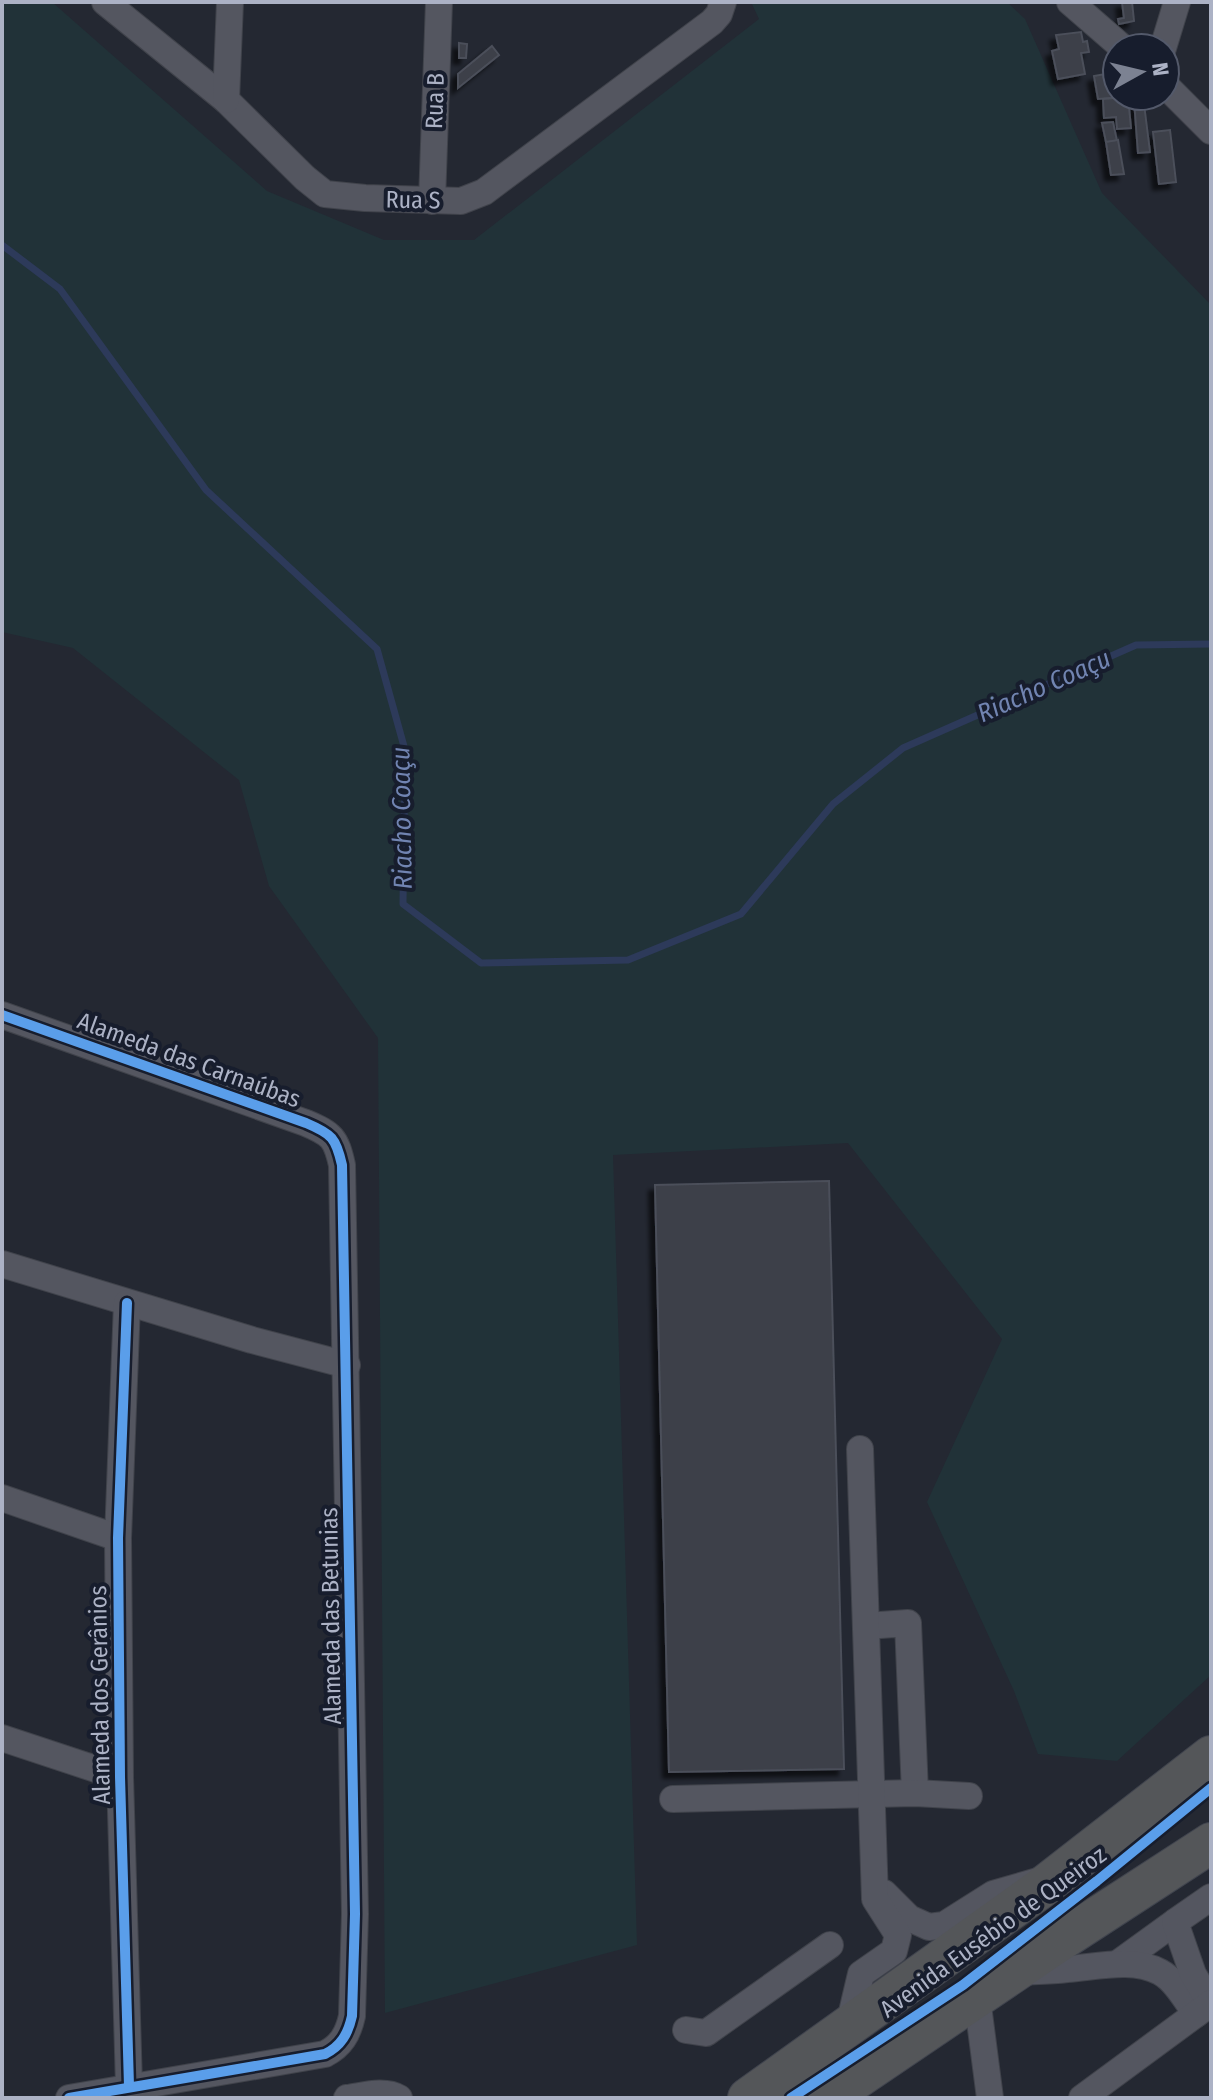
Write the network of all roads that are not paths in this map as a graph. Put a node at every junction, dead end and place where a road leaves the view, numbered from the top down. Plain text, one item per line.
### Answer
1 (105, 2) edge
2 (230, 2) edge
3 (439, 2) edge
4 (723, 2) edge
5 (1070, 2) edge
6 (1177, 2) edge
7 (1105, 32) edge
8 (1168, 32) edge
9 (226, 100) junction
10 (1181, 101) edge
11 (1211, 131) edge
12 (432, 201) junction
13 (2, 1015) edge
14 (342, 1165) joint
15 (2, 1264) edge
16 (127, 1303) junction
17 (347, 1365) junction
18 (860, 1449) dead end
19 (2, 1498) edge
20 (118, 1538) junction
21 (866, 1626) junction
22 (2, 1738) edge
23 (1211, 1756) edge
24 (120, 1777) junction
25 (915, 1793) junction
26 (872, 1795) junction
27 (969, 1796) dead end
28 (673, 1799) dead end
29 (1211, 1843) edge
30 (874, 1867) junction
31 (1057, 1876) junction
32 (1211, 1897) edge
33 (1175, 1922) junction
34 (830, 1945) dead end
35 (1117, 1964) junction
36 (1014, 1972) junction
37 (977, 1998) junction
38 (1206, 2006) edge
39 (849, 2025) junction
40 (686, 2030) dead end
41 (129, 2086) junction
42 (69, 2098) edge
43 (347, 2098) edge
44 (399, 2098) edge
45 (748, 2098) edge
46 (828, 2098) edge
47 (990, 2098) edge
48 (1082, 2098) edge

1 - 9 street, Rua S
2 - 9 street
3 - 12 street, Rua B
4 - 12 street, Rua S
5 - 7 street
6 - 8 street
9 - 12 street, Rua S
10 - 11 street
13 - 14 street, Alameda das Carnaúbas
14 - 17 street, Alameda das Betunias
15 - 16 street
16 - 17 street
16 - 20 street, Alameda dos Gerânios
17 - 41 street, Alameda das Betunias
18 - 21 street
19 - 20 street
20 - 24 street, Alameda dos Gerânios
21 - 25 street
21 - 26 street
22 - 24 street
23 - 31 highway, Avenida Eusébio de Queiroz
24 - 41 street, Alameda dos Gerânios
25 - 26 street
25 - 27 street
26 - 28 street
26 - 30 street
29 - 36 highway, Avenida Eusébio de Queiroz
30 - 31 street
30 - 39 street
31 - 39 highway, Avenida Eusébio de Queiroz
32 - 33 street
33 - 35 street
33 - 38 street
34 - 40 street
35 - 36 street
35 - 38 street
36 - 37 highway, Avenida Eusébio de Queiroz
37 - 46 highway, Avenida Eusébio de Queiroz
37 - 47 street
38 - 48 street
39 - 45 highway, Avenida Eusébio de Queiroz
41 - 42 street
43 - 44 street

